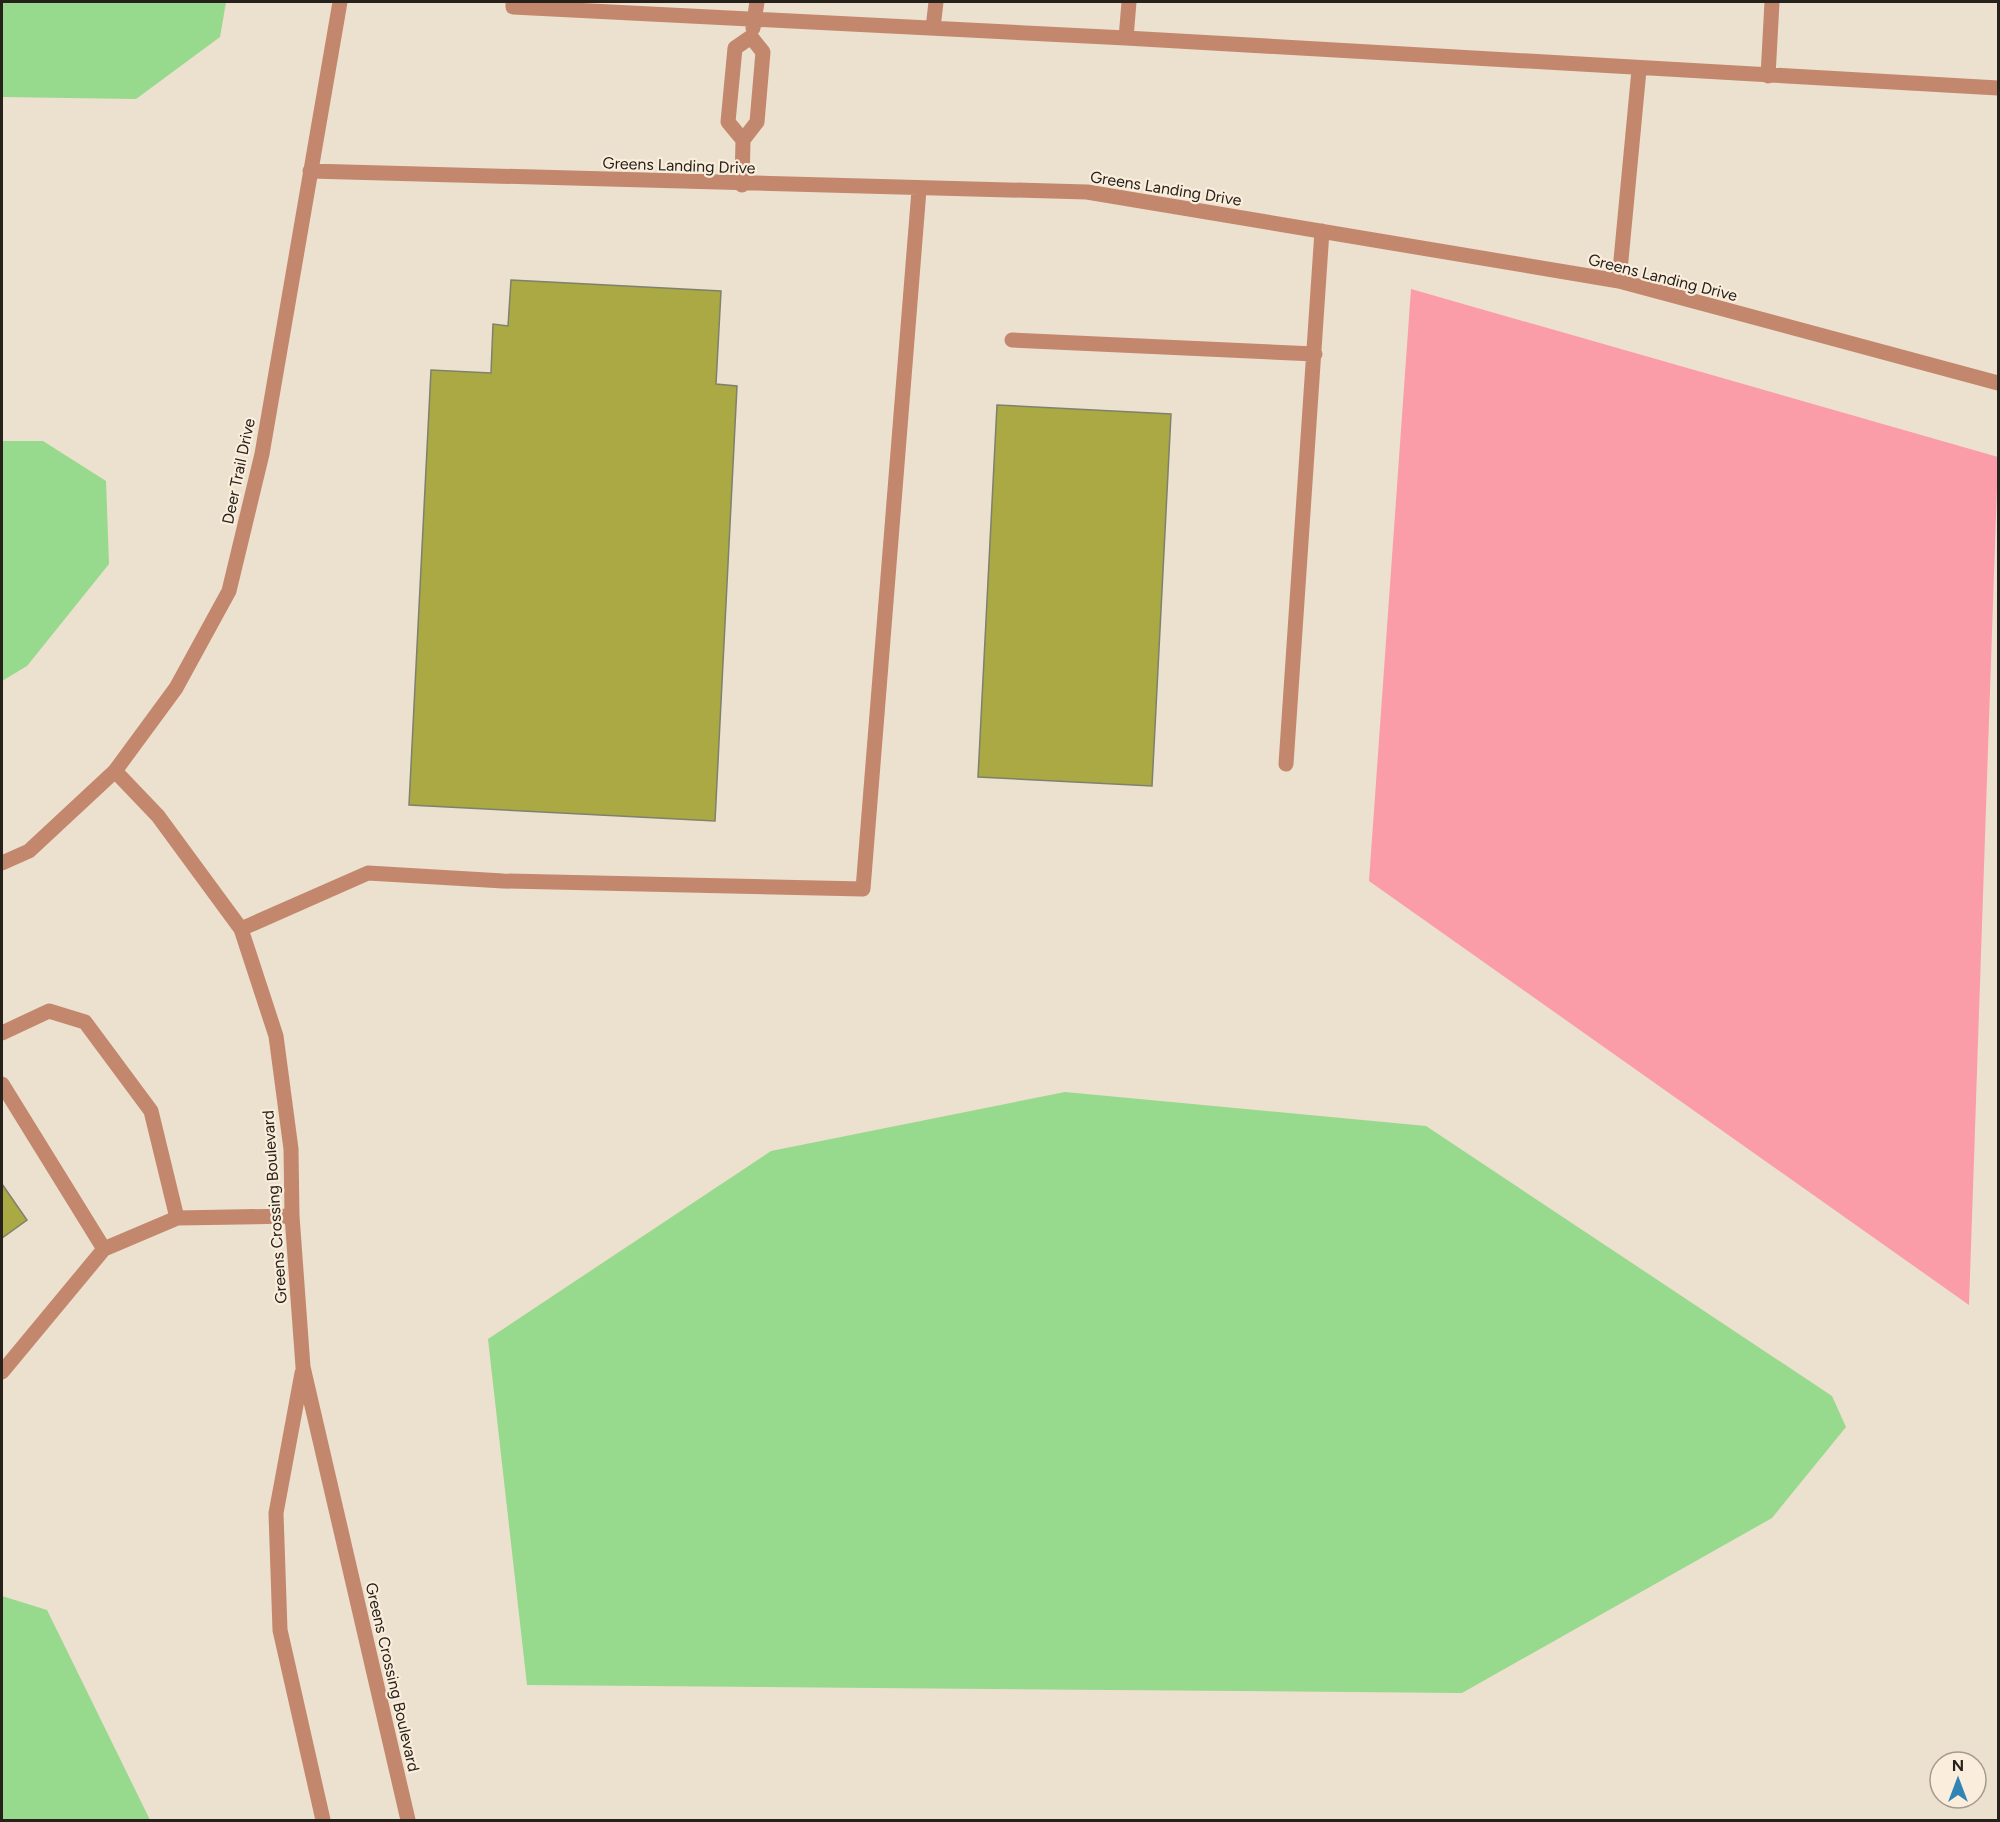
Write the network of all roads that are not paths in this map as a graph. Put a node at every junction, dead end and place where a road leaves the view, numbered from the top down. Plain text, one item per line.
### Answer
1 (340, 2) edge
2 (513, 2) edge
3 (757, 2) edge
4 (936, 2) edge
5 (1129, 2) edge
6 (1772, 2) edge
7 (755, 19) junction
8 (933, 28) junction
9 (751, 37) junction
10 (1126, 38) junction
11 (1639, 70) junction
12 (1768, 76) junction
13 (1998, 88) edge
14 (743, 140) junction
15 (310, 171) junction
16 (742, 185) junction
17 (919, 190) junction
18 (1322, 231) junction
19 (1619, 282) junction
20 (1012, 340) dead end
21 (1315, 354) junction
22 (1998, 383) edge
23 (1286, 764) dead end
24 (115, 771) junction
25 (2, 862) edge
26 (241, 929) junction
27 (2, 1033) edge
28 (2, 1084) edge
29 (292, 1216) junction
30 (177, 1218) junction
31 (104, 1249) junction
32 (303, 1367) junction
33 (2, 1372) edge
34 (322, 1821) edge
35 (408, 1821) edge

1 - 15 street, Deer Trail Drive
2 - 7 street
3 - 7 street
4 - 8 street
5 - 10 street
6 - 12 street
7 - 8 street
7 - 9 street
8 - 10 street
9 - 14 street
9 - 14 street
10 - 11 street
11 - 12 street
11 - 19 street
12 - 13 street
14 - 16 street
15 - 16 street, Greens Landing Drive
15 - 24 street, Deer Trail Drive
16 - 17 street, Greens Landing Drive
17 - 18 street, Greens Landing Drive
17 - 26 street
18 - 19 street, Greens Landing Drive
18 - 21 street
19 - 22 street, Greens Landing Drive
20 - 21 street
21 - 23 street
24 - 25 street, Deer Trail Drive
24 - 26 street, Greens Crossing Boulevard
26 - 29 street, Greens Crossing Boulevard
27 - 30 street
28 - 31 street
29 - 30 street
29 - 32 street, Greens Crossing Boulevard
30 - 31 street
31 - 33 street
32 - 34 street, Greens Crossing Boulevard
32 - 35 street, Greens Crossing Boulevard

